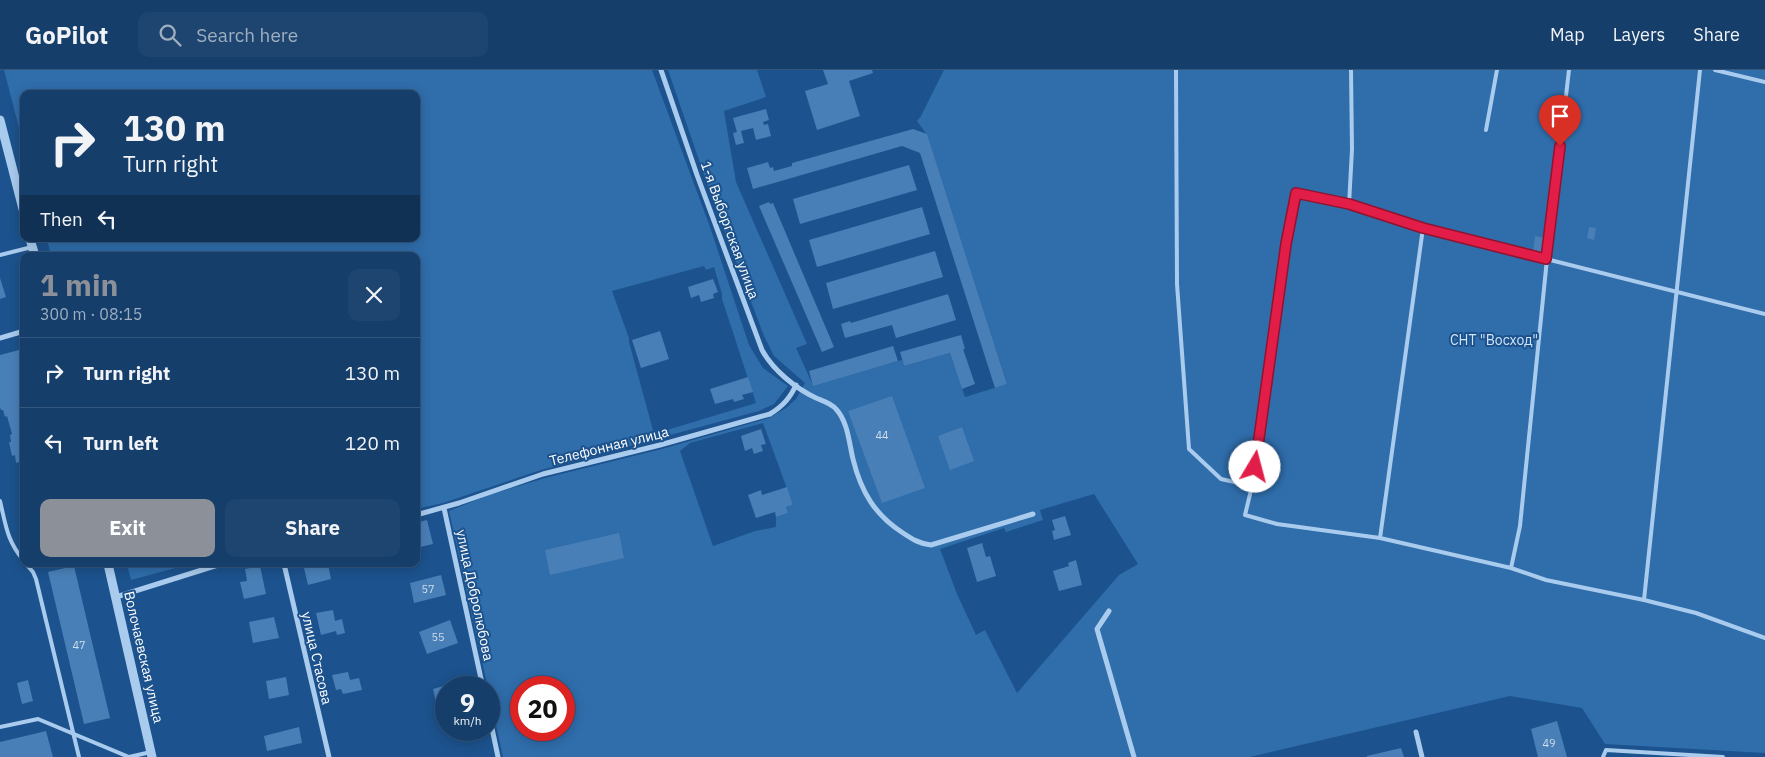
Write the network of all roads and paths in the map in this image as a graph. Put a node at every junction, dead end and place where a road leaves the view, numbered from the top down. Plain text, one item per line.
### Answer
1 (661, 70) edge
2 (1176, 70) edge
3 (1351, 70) edge
4 (1497, 70) edge
5 (1569, 70) edge
6 (1700, 70) edge
7 (1715, 70) edge
8 (1765, 82) edge
9 (0, 120) edge
10 (1486, 130) dead end
11 (20, 198) edge
12 (1349, 204) junction
13 (1423, 228) junction
14 (32, 247) edge
15 (0, 256) edge
16 (1546, 259) junction
17 (1677, 292) junction
18 (1765, 314) edge
19 (20, 332) edge
20 (0, 338) edge
21 (796, 385) junction
22 (1252, 486) junction
23 (0, 501) edge
24 (444, 508) junction
25 (420, 514) edge
26 (1033, 514) dead end
27 (1380, 538) junction
28 (20, 555) edge
29 (29, 567) edge
30 (109, 567) edge
31 (211, 567) edge
32 (285, 567) edge
33 (1511, 568) junction
34 (116, 597) junction
35 (1644, 600) junction
36 (1109, 611) dead end
37 (1765, 638) edge
38 (480, 676) edge
39 (0, 728) edge
40 (1416, 732) dead end
41 (73, 733) junction
42 (495, 741) edge
43 (152, 754) edge
44 (79, 757) edge
45 (129, 757) edge
46 (329, 757) edge
47 (498, 757) edge
48 (1134, 757) edge
49 (1422, 757) edge
50 (1603, 757) edge
51 (1723, 757) edge

1 - 21 street, 1-я Выборгская улица
2 - 22 lane
3 - 12 lane
4 - 10 lane
5 - 16 lane
6 - 17 lane
7 - 8 lane
9 - 11 street
12 - 13 lane
12 - 22 lane
13 - 16 lane
13 - 27 lane
14 - 15 lane
16 - 17 lane
16 - 33 lane
17 - 18 lane
17 - 35 lane
19 - 20 street
21 - 24 street, Телефонная улица
21 - 26 street, 1-я Выборгская улица
22 - 27 lane
23 - 28 lane
24 - 25 street, Телефонная улица
24 - 38 street, улица Добролюбова
27 - 33 lane
29 - 41 lane
30 - 34 street, Волочаевская улица
31 - 34 street
32 - 46 street, улица Стасова
33 - 35 lane
34 - 43 street, Волочаевская улица
35 - 37 lane
36 - 48 street
39 - 41 lane
40 - 49 street
41 - 44 lane
41 - 45 lane
42 - 47 street
43 - 45 lane
50 - 51 lane

